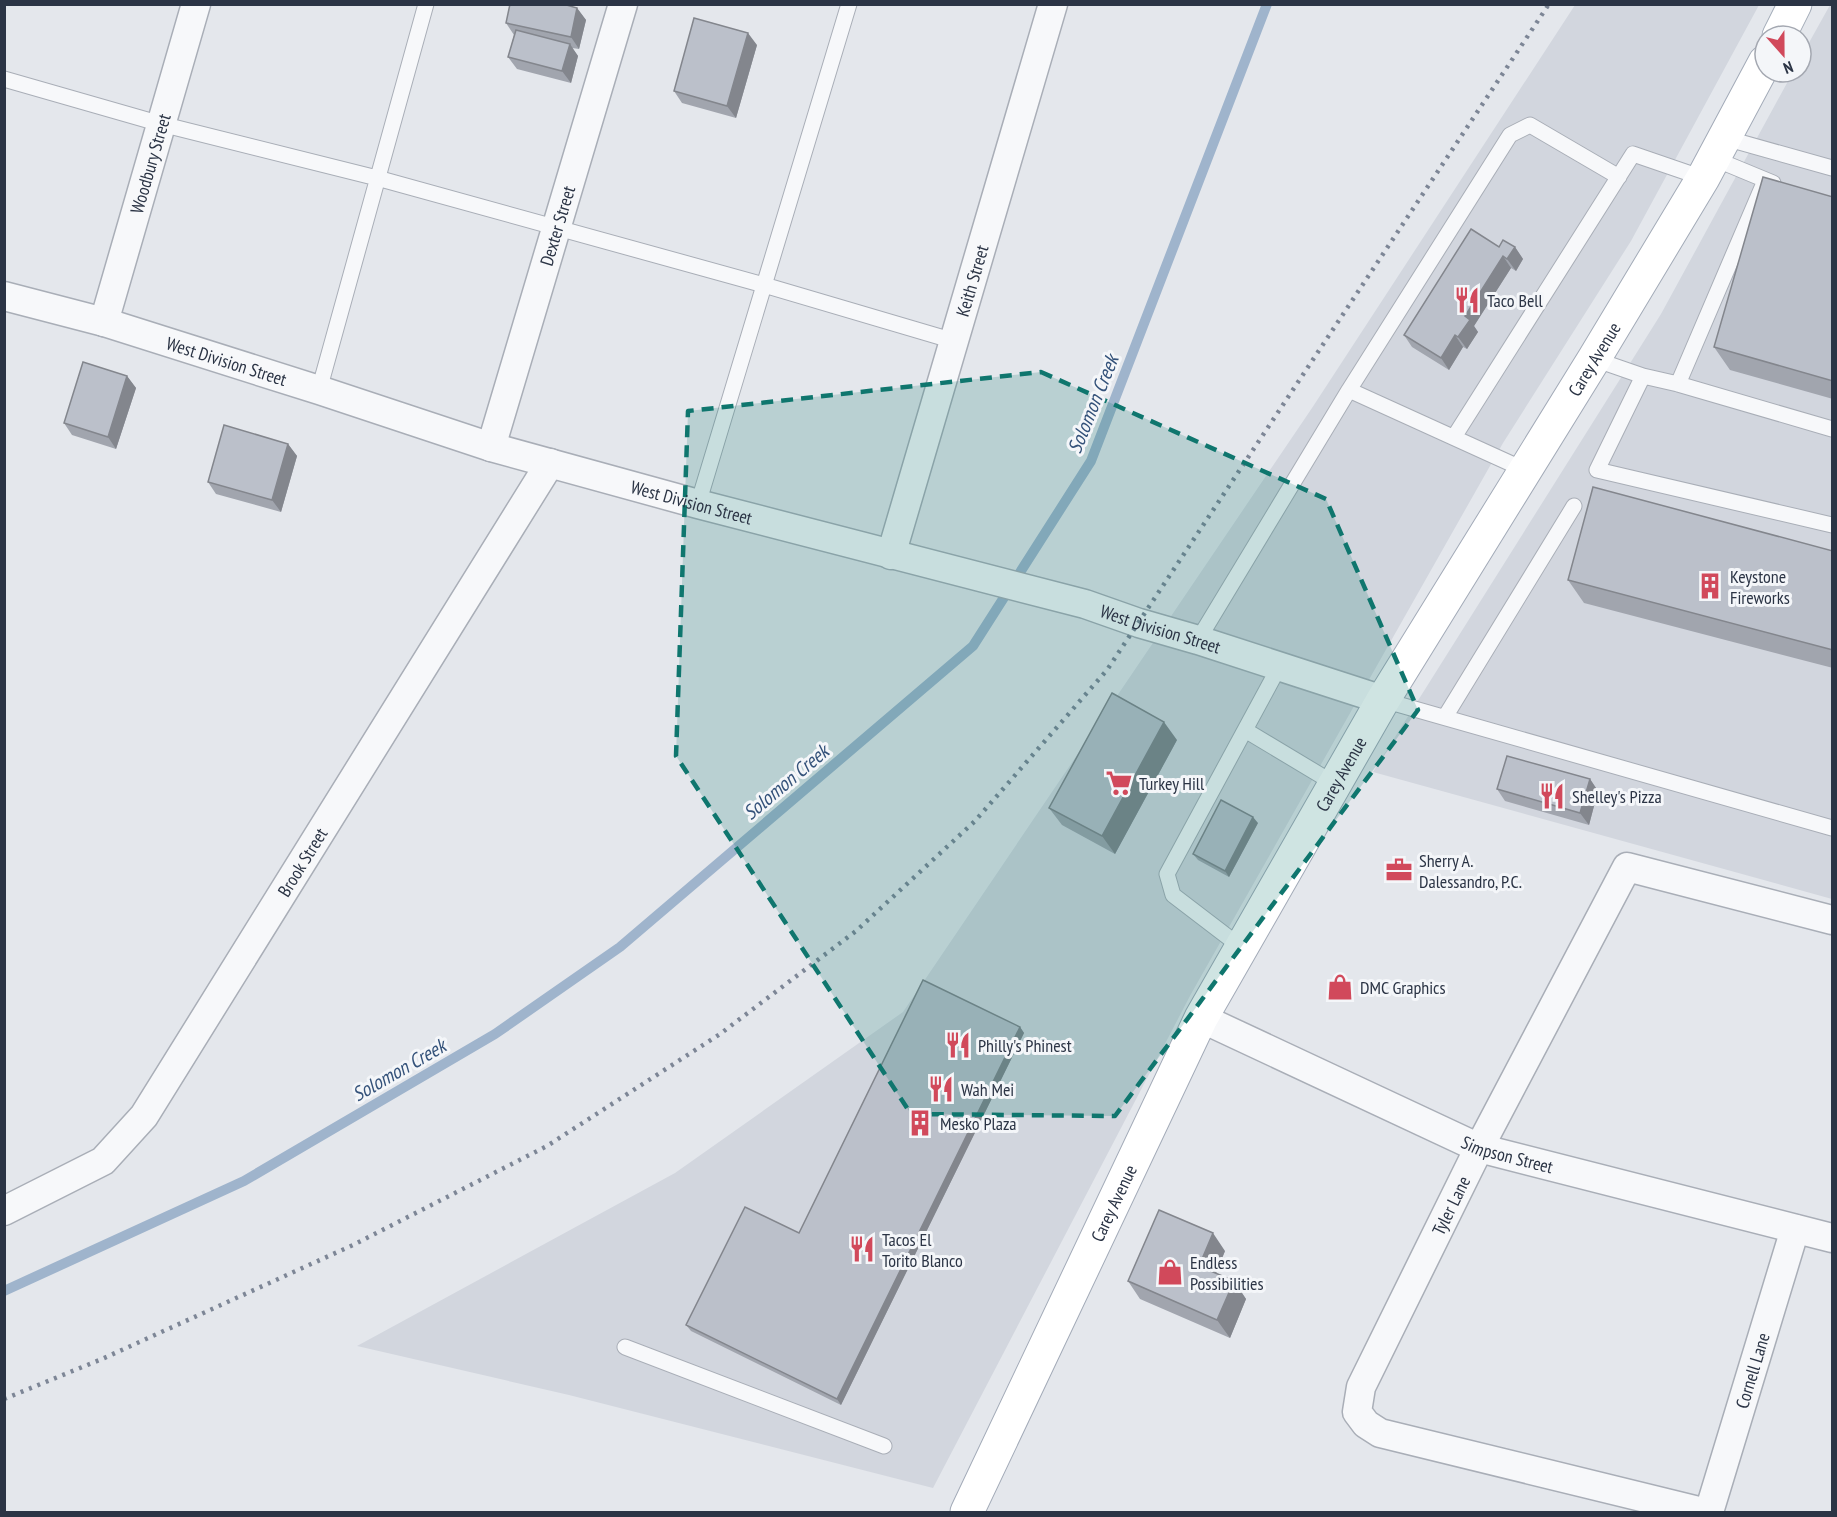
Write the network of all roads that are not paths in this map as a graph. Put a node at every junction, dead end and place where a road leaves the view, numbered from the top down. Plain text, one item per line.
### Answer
1 (196, 4) edge
2 (426, 4) edge
3 (623, 4) edge
4 (849, 4) edge
5 (1053, 4) edge
6 (1795, 4) edge
7 (1785, 24) edge
8 (4, 80) edge
9 (1753, 84) edge
10 (161, 124) junction
11 (1714, 158) junction
12 (1833, 168) edge
13 (1619, 177) junction
14 (377, 178) junction
15 (1765, 181) junction
16 (1788, 187) edge
17 (557, 228) junction
18 (764, 285) junction
19 (4, 296) edge
20 (104, 322) junction
21 (954, 341) junction
22 (1594, 359) junction
23 (1643, 376) junction
24 (1678, 384) junction
25 (319, 390) junction
26 (1349, 390) junction
27 (1833, 429) edge
28 (1454, 437) junction
29 (491, 447) junction
30 (550, 463) junction
31 (1525, 470) junction
32 (698, 504) junction
33 (1574, 506) dead end
34 (1833, 525) edge
35 (891, 555) junction
36 (1198, 640) junction
37 (1279, 667) junction
38 (1383, 700) junction
39 (1445, 717) junction
40 (1245, 730) junction
41 (1335, 784) junction
42 (1833, 828) edge
43 (1833, 920) edge
44 (1241, 947) junction
45 (1201, 1018) junction
46 (1479, 1148) junction
47 (4, 1211) edge
48 (1795, 1228) junction
49 (1833, 1238) edge
50 (625, 1347) dead end
51 (884, 1446) dead end
52 (967, 1512) edge
53 (1703, 1512) edge
54 (1708, 1512) edge

1 - 10 street, Woodbury Street
2 - 14 lane
3 - 17 street, Dexter Street
4 - 18 lane
5 - 21 street, Keith Street
6 - 7 main road
8 - 10 lane
9 - 11 main road, Carey Avenue
10 - 14 lane
10 - 20 street, Woodbury Street
11 - 12 lane
11 - 13 lane
11 - 15 lane
11 - 22 main road, Carey Avenue
13 - 26 lane
13 - 28 lane
14 - 17 lane
14 - 25 lane
15 - 16 lane
15 - 24 lane
17 - 18 lane
17 - 29 street, Dexter Street
18 - 21 lane
18 - 32 lane
19 - 20 street, West Division Street
20 - 25 street, West Division Street
21 - 35 street, Keith Street
22 - 23 lane
22 - 31 main road, Carey Avenue
23 - 24 lane
23 - 34 lane
24 - 27 lane
25 - 29 street, West Division Street
26 - 28 lane
26 - 36 lane
28 - 31 lane
29 - 30 street, West Division Street
30 - 32 street, West Division Street
30 - 47 street, Brook Street
31 - 38 main road, Carey Avenue
32 - 35 street, West Division Street
33 - 39 lane
35 - 36 street, West Division Street
36 - 37 street, West Division Street
37 - 38 street, West Division Street
37 - 40 lane
38 - 39 lane
38 - 41 main road, Carey Avenue
39 - 42 lane
40 - 41 lane
40 - 44 lane
41 - 44 main road, Carey Avenue
43 - 46 street, Tyler Lane
44 - 45 main road, Carey Avenue
45 - 46 street, Simpson Street
45 - 52 main road, Carey Avenue
46 - 48 street, Simpson Street
46 - 53 street, Tyler Lane
48 - 49 street, Simpson Street
48 - 54 street, Cornell Lane
50 - 51 lane

